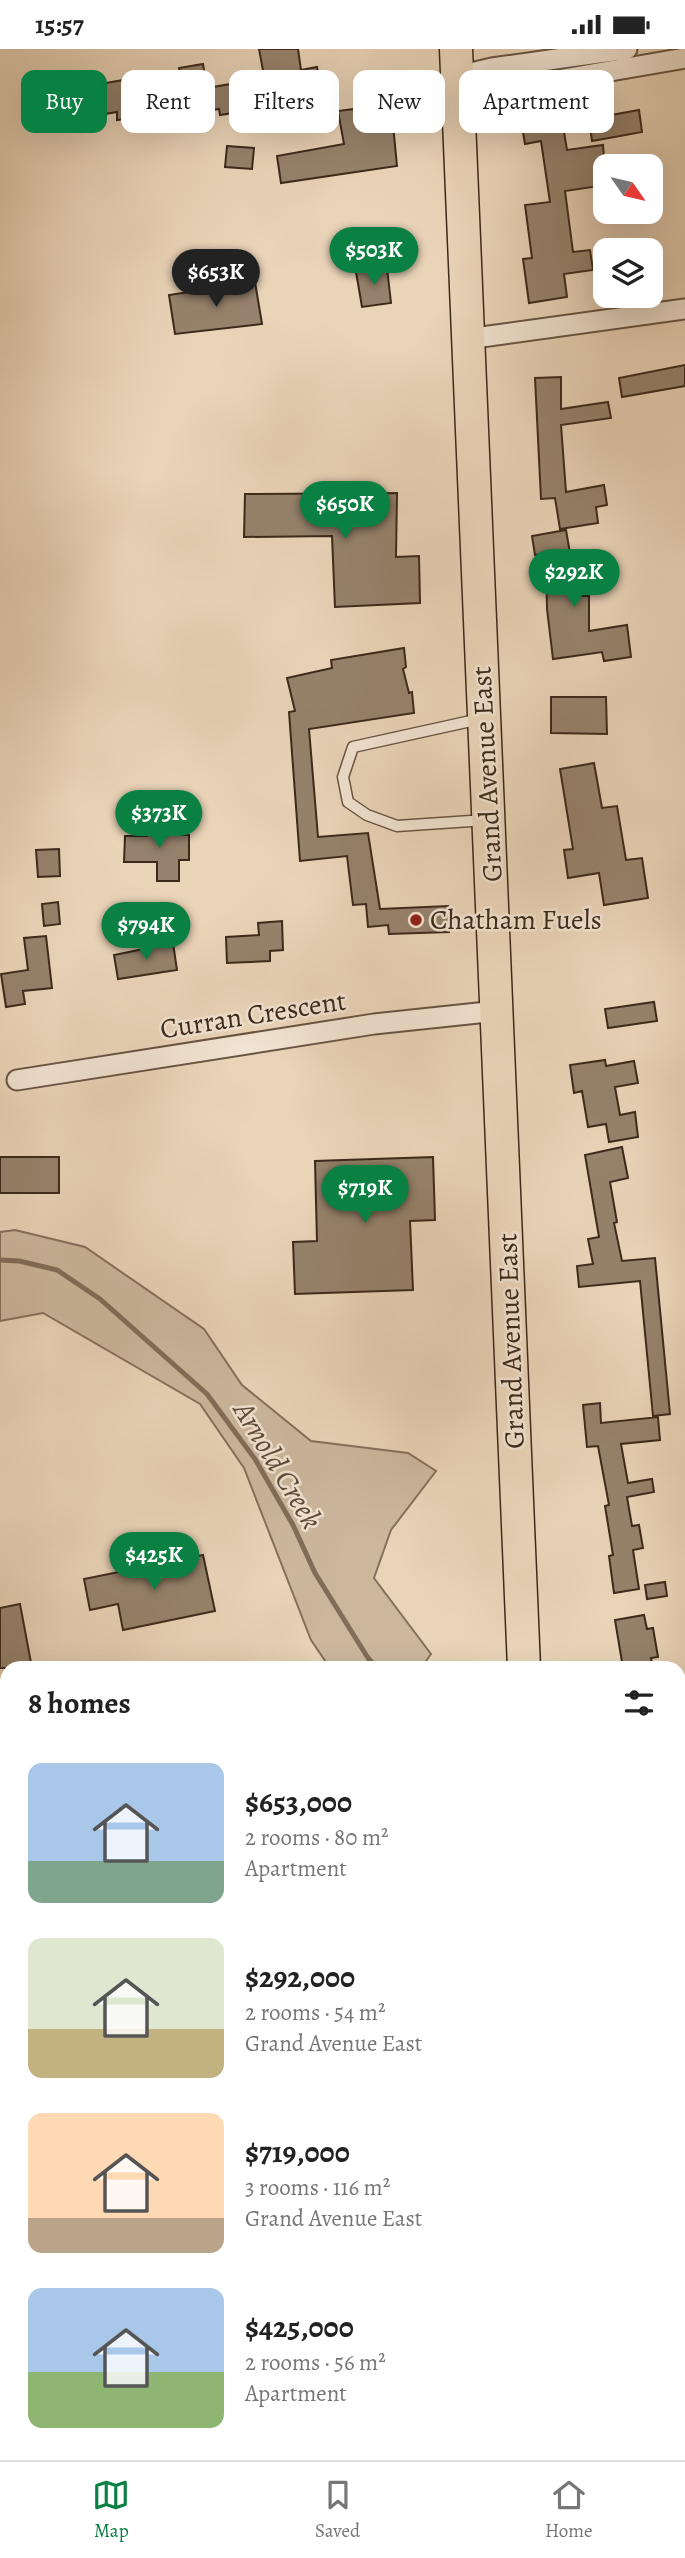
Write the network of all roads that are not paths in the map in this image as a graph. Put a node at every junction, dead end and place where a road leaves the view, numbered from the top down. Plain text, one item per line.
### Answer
1 (628, 49) edge
2 (685, 58) edge
3 (458, 74) edge
4 (685, 309) edge
5 (467, 338) junction
6 (484, 719) junction
7 (489, 820) junction
8 (497, 1010) junction
9 (17, 1080) dead end
10 (524, 1661) edge

1 - 3 street
2 - 3 street
3 - 5 main road, Grand Avenue East
4 - 5 street
5 - 6 main road, Grand Avenue East
6 - 7 main road, Grand Avenue East
6 - 7 lane
7 - 8 main road, Grand Avenue East
8 - 9 street, Curran Crescent
8 - 10 main road, Grand Avenue East

